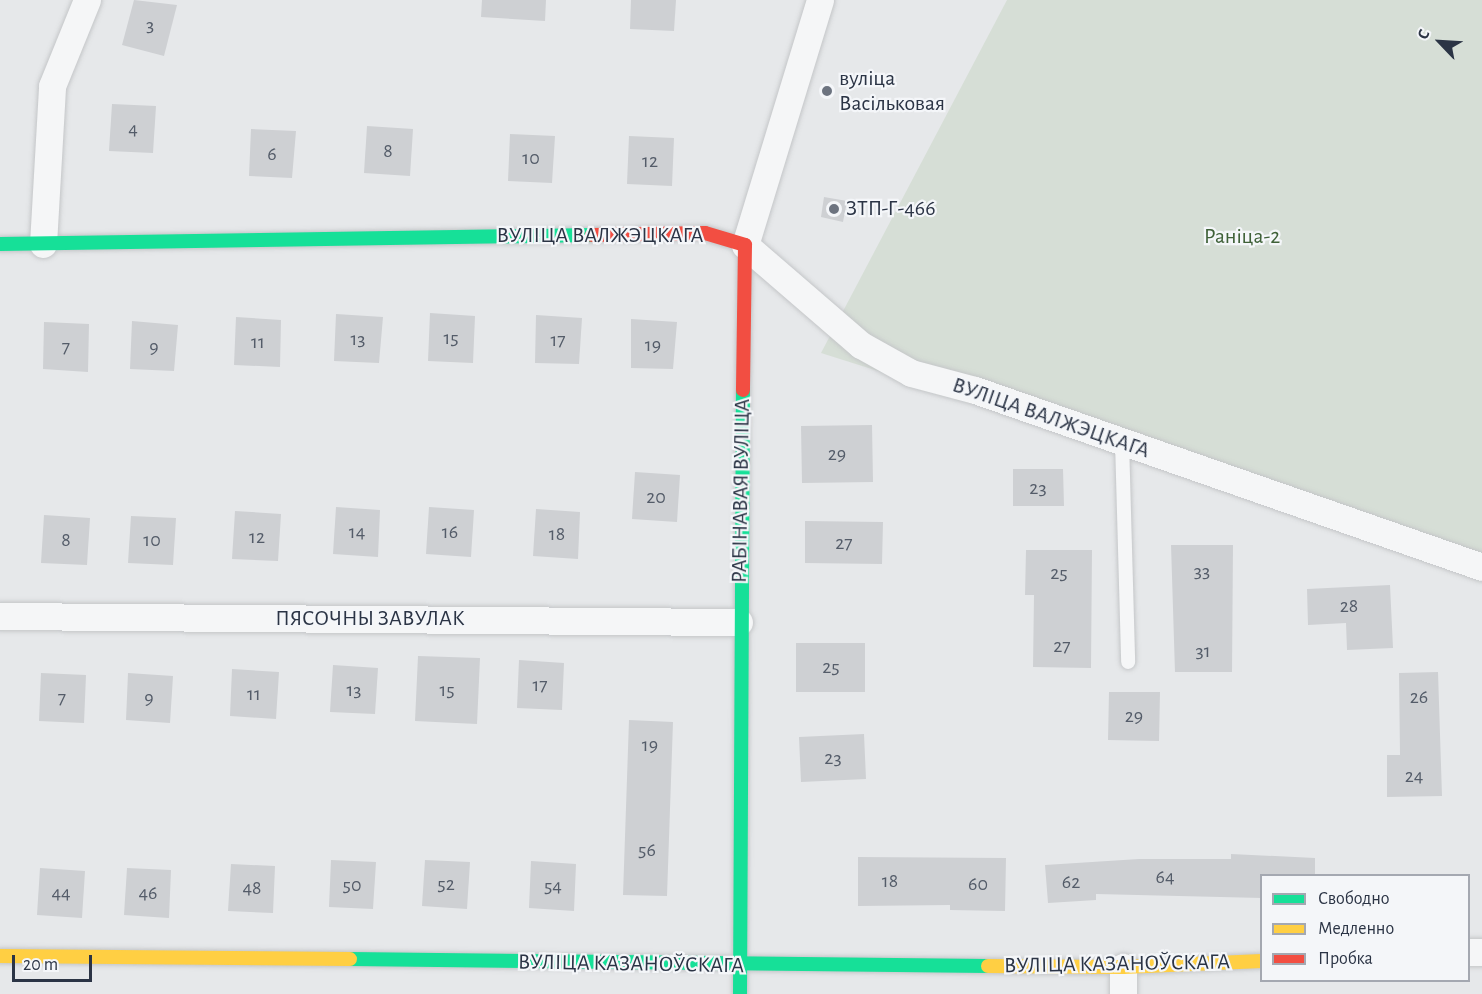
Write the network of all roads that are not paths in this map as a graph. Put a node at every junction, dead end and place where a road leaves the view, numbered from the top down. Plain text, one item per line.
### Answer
1 (87, 0) edge
2 (820, 0) edge
3 (0, 244) edge
4 (43, 244) junction
5 (745, 244) junction
6 (1122, 441) junction
7 (1482, 567) edge
8 (0, 616) edge
9 (739, 622) junction
10 (1128, 662) dead end
11 (0, 956) edge
12 (1260, 961) edge
13 (739, 965) junction
14 (1123, 967) junction
15 (740, 994) edge
16 (1123, 994) edge

1 - 4 street
2 - 5 street, РАБІНАВАЯ ВУЛІЦА
3 - 4 street, ВУЛІЦА ВАЛЖЭЦКАГА
4 - 5 street, ВУЛІЦА ВАЛЖЭЦКАГА
5 - 6 street, ВУЛІЦА ВАЛЖЭЦКАГА
5 - 9 street, РАБІНАВАЯ ВУЛІЦА
6 - 7 street, ВУЛІЦА ВАЛЖЭЦКАГА
6 - 10 lane
8 - 9 street, ПЯСОЧНЫ ЗАВУЛАК
9 - 13 street, РАБІНАВАЯ ВУЛІЦА
11 - 13 street, ВУЛІЦА КАЗАНОЎСКАГА
12 - 14 street, ВУЛІЦА КАЗАНОЎСКАГА
13 - 14 street, ВУЛІЦА КАЗАНОЎСКАГА
13 - 15 street, РАБІНАВАЯ ВУЛІЦА
14 - 16 street

